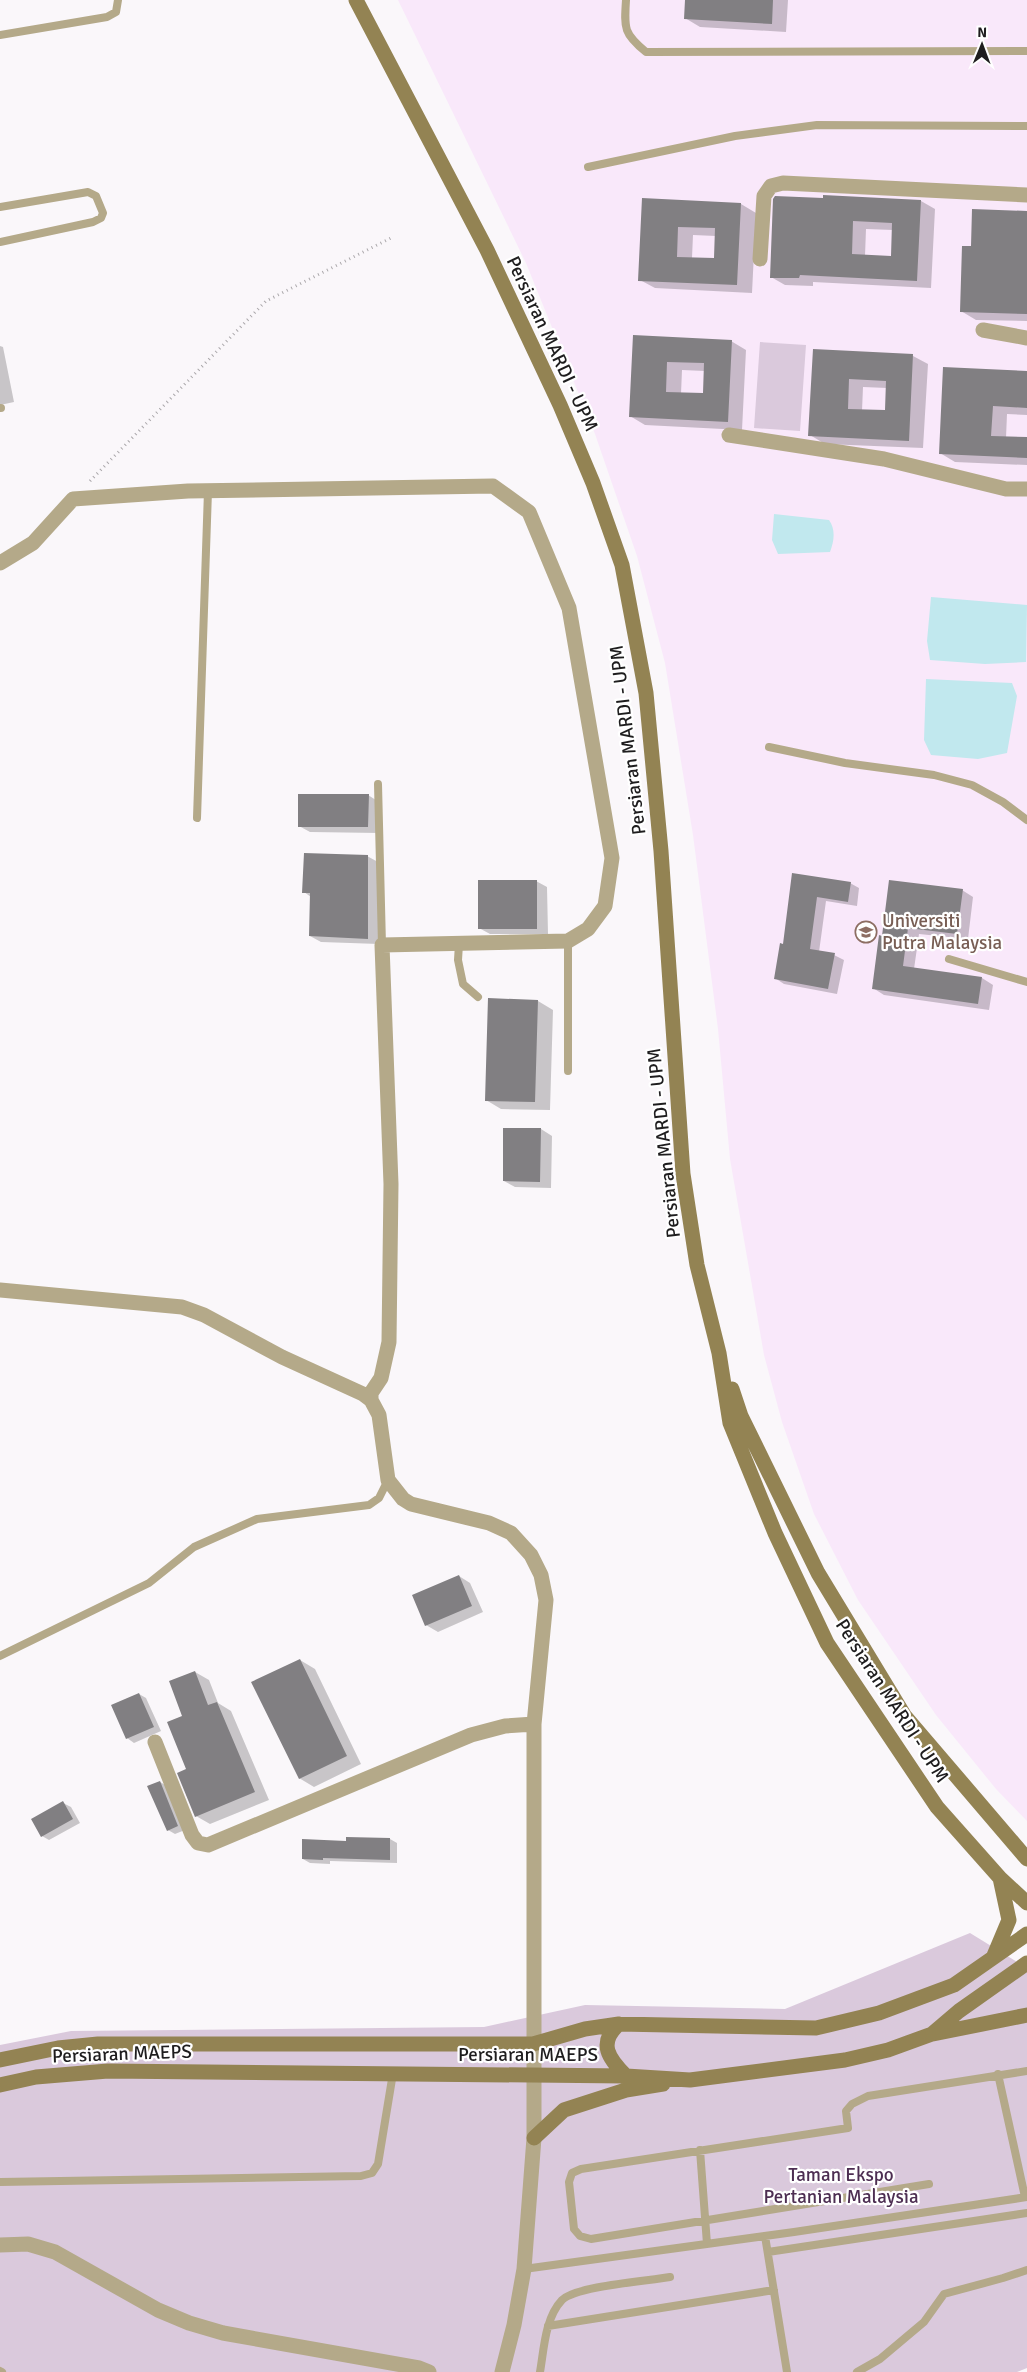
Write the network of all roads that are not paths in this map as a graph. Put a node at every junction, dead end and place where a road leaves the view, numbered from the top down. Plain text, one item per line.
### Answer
1 (118, 0) edge
2 (356, 0) edge
3 (626, 0) edge
4 (0, 35) edge
5 (1027, 51) edge
6 (1027, 126) edge
7 (588, 167) dead end
8 (1027, 196) edge
9 (0, 207) edge
10 (0, 242) edge
11 (760, 259) dead end
12 (983, 330) dead end
13 (1027, 338) edge
14 (728, 435) dead end
15 (1027, 489) edge
16 (208, 491) junction
17 (0, 563) edge
18 (770, 747) dead end
19 (378, 784) dead end
20 (197, 818) dead end
21 (1027, 820) edge
22 (568, 940) junction
23 (459, 944) junction
24 (382, 945) junction
25 (949, 960) dead end
26 (1027, 982) edge
27 (478, 997) dead end
28 (568, 1070) dead end
29 (0, 1290) edge
30 (719, 1352) junction
31 (376, 1388) junction
32 (388, 1480) junction
33 (0, 1656) edge
34 (534, 1724) junction
35 (155, 1742) dead end
36 (993, 1821) junction
37 (1027, 1844) edge
38 (1027, 1859) edge
39 (1000, 1878) junction
40 (1027, 1903) edge
41 (1027, 1934) edge
42 (993, 1958) junction
43 (1027, 1963) edge
44 (1027, 2015) edge
45 (618, 2024) junction
46 (932, 2034) junction
47 (533, 2044) junction
48 (0, 2060) edge
49 (1027, 2070) edge
50 (393, 2073) junction
51 (998, 2074) junction
52 (534, 2075) junction
53 (626, 2076) junction
54 (690, 2080) junction
55 (0, 2084) edge
56 (534, 2138) junction
57 (700, 2150) junction
58 (1023, 2168) edge
59 (0, 2182) edge
60 (929, 2184) dead end
61 (1026, 2197) edge
62 (1027, 2213) edge
63 (704, 2220) junction
64 (765, 2236) junction
65 (707, 2244) junction
66 (0, 2245) edge
67 (768, 2252) junction
68 (524, 2269) junction
69 (1027, 2270) edge
70 (670, 2277) dead end
71 (774, 2290) junction
72 (548, 2326) junction
73 (430, 2372) edge
74 (502, 2372) edge
75 (540, 2372) edge
76 (787, 2372) edge
77 (857, 2372) edge

1 - 4 lane
2 - 30 street, Persiaran MARDI - UPM
3 - 5 lane
6 - 7 lane
8 - 11 street
9 - 10 lane
12 - 13 street
14 - 15 street
16 - 17 street
16 - 20 lane
16 - 22 street
18 - 21 lane
19 - 24 lane
22 - 23 street
22 - 28 lane
23 - 24 street
23 - 27 lane
24 - 31 street
25 - 26 lane
29 - 31 street
30 - 36 street, Persiaran MARDI - UPM
30 - 39 street, Persiaran MARDI - UPM
31 - 32 street
32 - 33 lane
32 - 34 street
34 - 35 street
34 - 47 street
36 - 37 street
36 - 38 street, Persiaran MARDI - UPM
39 - 40 street, Persiaran MARDI - UPM
39 - 42 street
41 - 42 street, Persiaran MAEPS
42 - 45 street, Persiaran MAEPS
43 - 46 street, Persiaran MAEPS
44 - 46 street
45 - 47 street, Persiaran MAEPS
45 - 53 street
46 - 54 street, Persiaran MAEPS
47 - 48 street, Persiaran MAEPS
47 - 52 street
49 - 51 lane
50 - 52 street, Persiaran MAEPS
50 - 55 street, Persiaran MAEPS
50 - 59 lane
51 - 57 lane
51 - 58 lane
52 - 53 street, Persiaran MAEPS
52 - 56 street
53 - 54 street, Persiaran MAEPS
54 - 56 street
56 - 68 street
57 - 63 lane
57 - 63 lane
58 - 61 lane
60 - 63 lane
61 - 64 lane
62 - 67 lane
63 - 65 lane
64 - 65 lane
64 - 67 lane
65 - 68 lane
66 - 73 street
67 - 71 lane
68 - 74 street
69 - 77 lane
70 - 72 lane
71 - 72 lane
71 - 76 lane
72 - 75 lane

